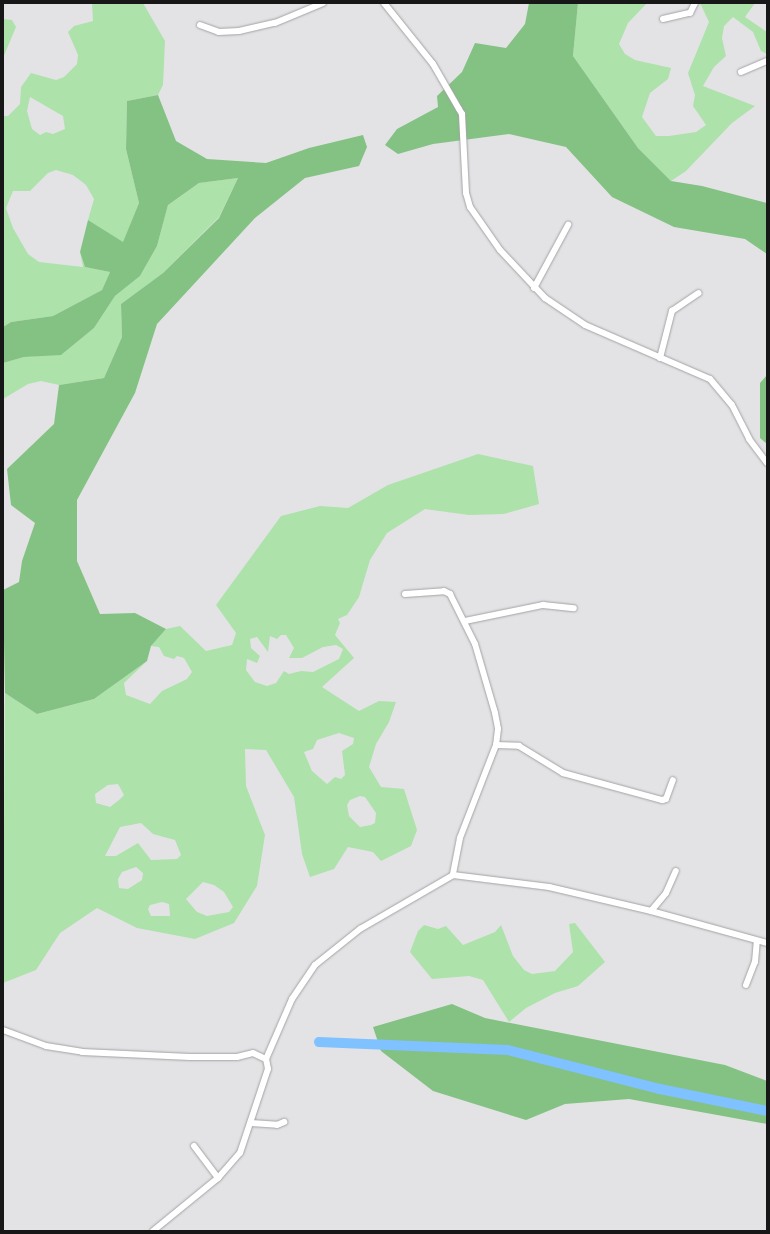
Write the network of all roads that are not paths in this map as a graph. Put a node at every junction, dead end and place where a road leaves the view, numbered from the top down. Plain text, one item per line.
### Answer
1 (323, 3) edge
2 (384, 3) edge
3 (694, 3) edge
4 (663, 20) dead end
5 (200, 25) dead end
6 (767, 61) edge
7 (740, 72) dead end
8 (568, 225) dead end
9 (534, 288) junction
10 (699, 293) dead end
11 (660, 358) junction
12 (767, 463) edge
13 (405, 594) dead end
14 (574, 608) dead end
15 (464, 621) junction
16 (496, 744) junction
17 (672, 780) dead end
18 (676, 871) dead end
19 (453, 875) junction
20 (651, 911) junction
21 (757, 941) junction
22 (767, 943) edge
23 (746, 985) dead end
24 (3, 1030) edge
25 (266, 1059) junction
26 (284, 1122) dead end
27 (251, 1123) junction
28 (194, 1146) dead end
29 (218, 1178) junction
30 (153, 1231) edge

1 - 5 street
2 - 9 street
3 - 4 street
6 - 7 street
8 - 9 street
9 - 11 street
10 - 11 street
11 - 12 street
13 - 15 street
14 - 15 street
15 - 16 street
16 - 17 street
16 - 19 street
18 - 20 street
19 - 20 street
19 - 25 street
20 - 21 street
21 - 22 street
21 - 23 street
24 - 25 street
25 - 27 street
26 - 27 street
27 - 29 street
28 - 29 street
29 - 30 street

